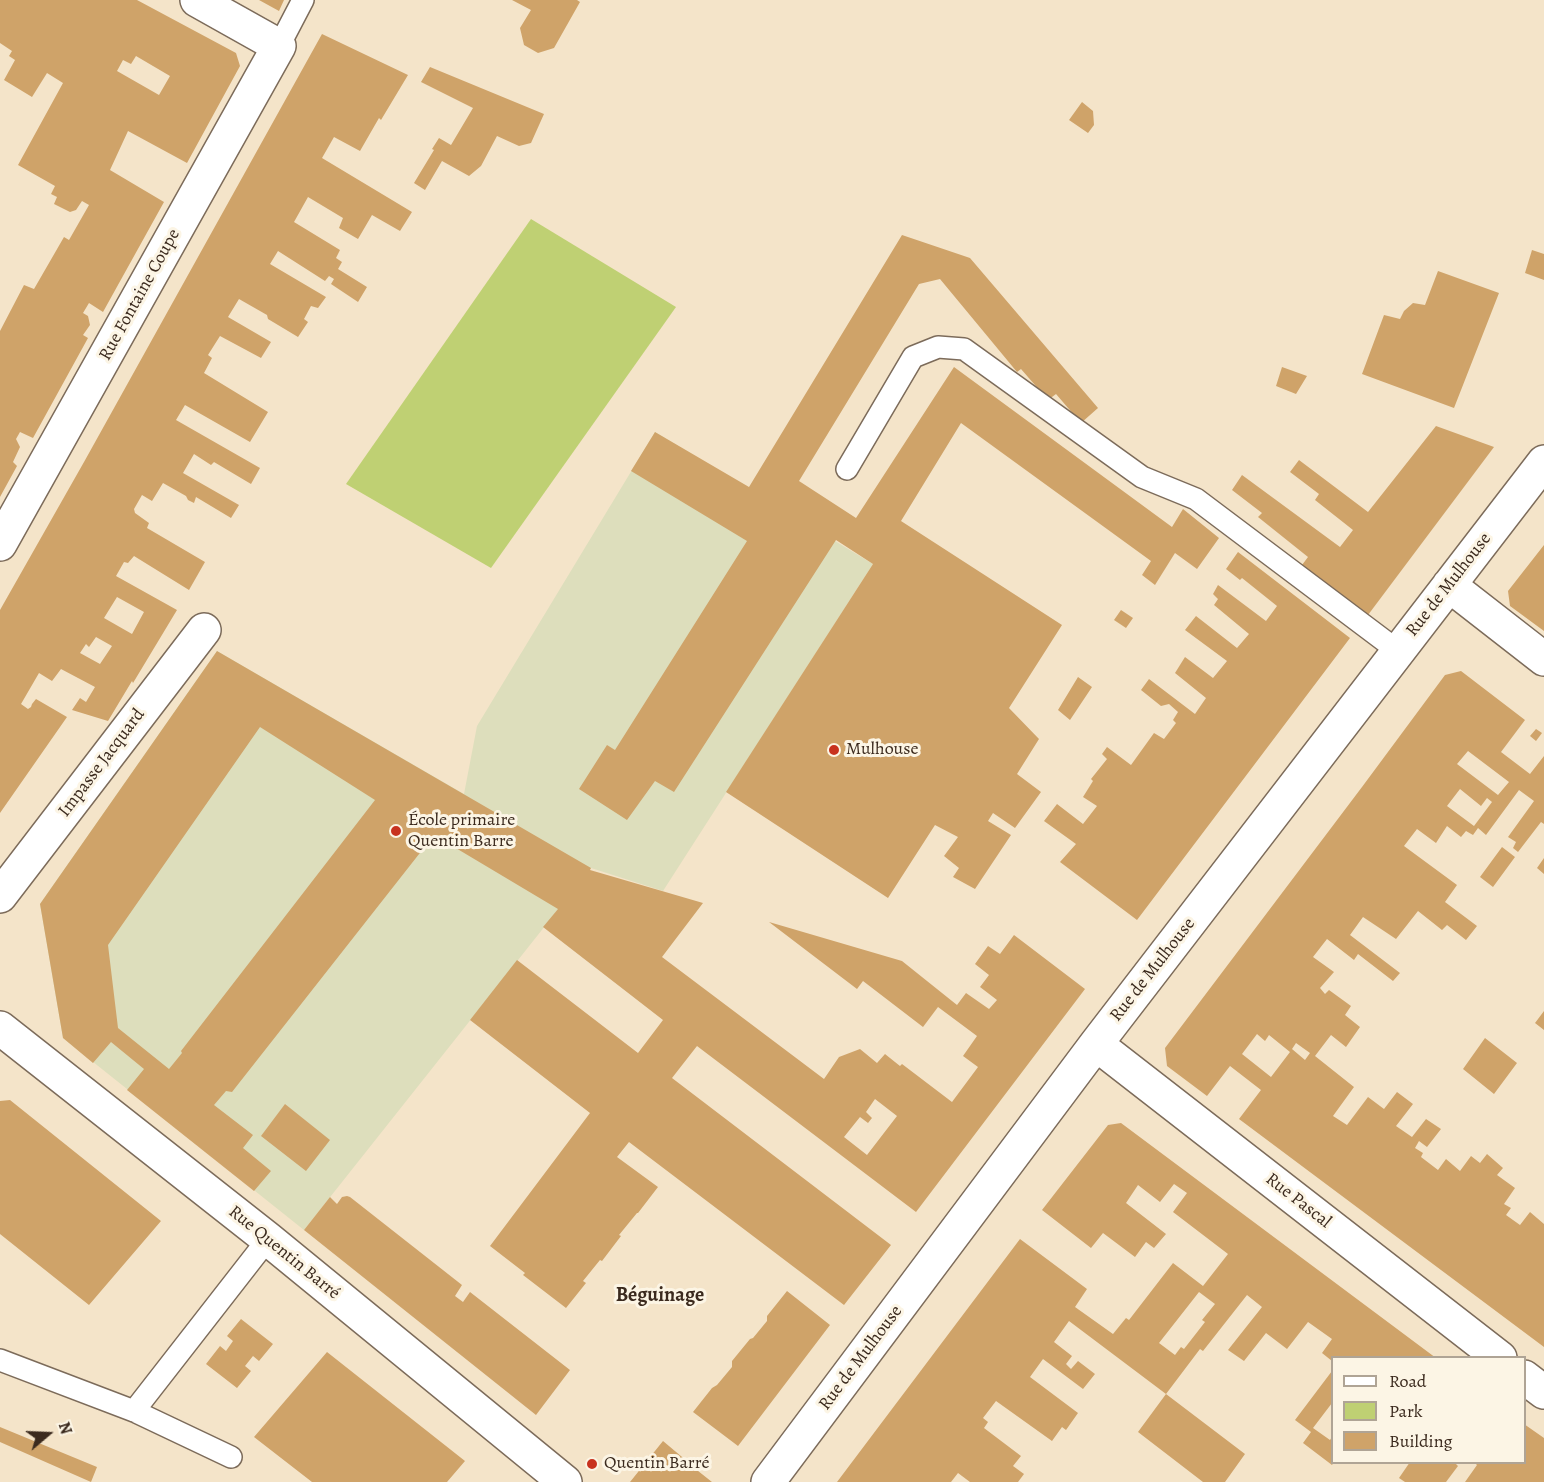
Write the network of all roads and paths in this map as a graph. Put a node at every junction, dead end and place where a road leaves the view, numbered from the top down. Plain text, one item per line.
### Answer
1 (197, 0) edge
2 (303, 0) edge
3 (279, 46) junction
4 (1544, 462) edge
5 (847, 469) dead end
6 (3, 532) edge
7 (1449, 585) junction
8 (204, 630) dead end
9 (1398, 651) junction
10 (1544, 659) edge
11 (0, 896) edge
12 (0, 1028) edge
13 (1096, 1044) junction
14 (268, 1239) junction
15 (1497, 1356) edge
16 (0, 1360) edge
17 (1526, 1378) edge
18 (1544, 1392) edge
19 (135, 1411) junction
20 (231, 1456) dead end
21 (565, 1482) edge
22 (768, 1482) edge

1 - 3 street
2 - 3 lane, Rue Fontaine Coupe
3 - 6 street, Rue Fontaine Coupe
4 - 7 street, Rue de Mulhouse
5 - 9 lane
7 - 9 street, Rue de Mulhouse
7 - 10 street
8 - 11 street, Impasse Jacquard
9 - 13 street, Rue de Mulhouse
12 - 14 street, Rue Quentin Barré
13 - 15 street, Rue Pascal
13 - 22 street, Rue de Mulhouse
14 - 19 lane
14 - 21 street, Rue Quentin Barré
16 - 19 lane
17 - 18 street
19 - 20 lane

